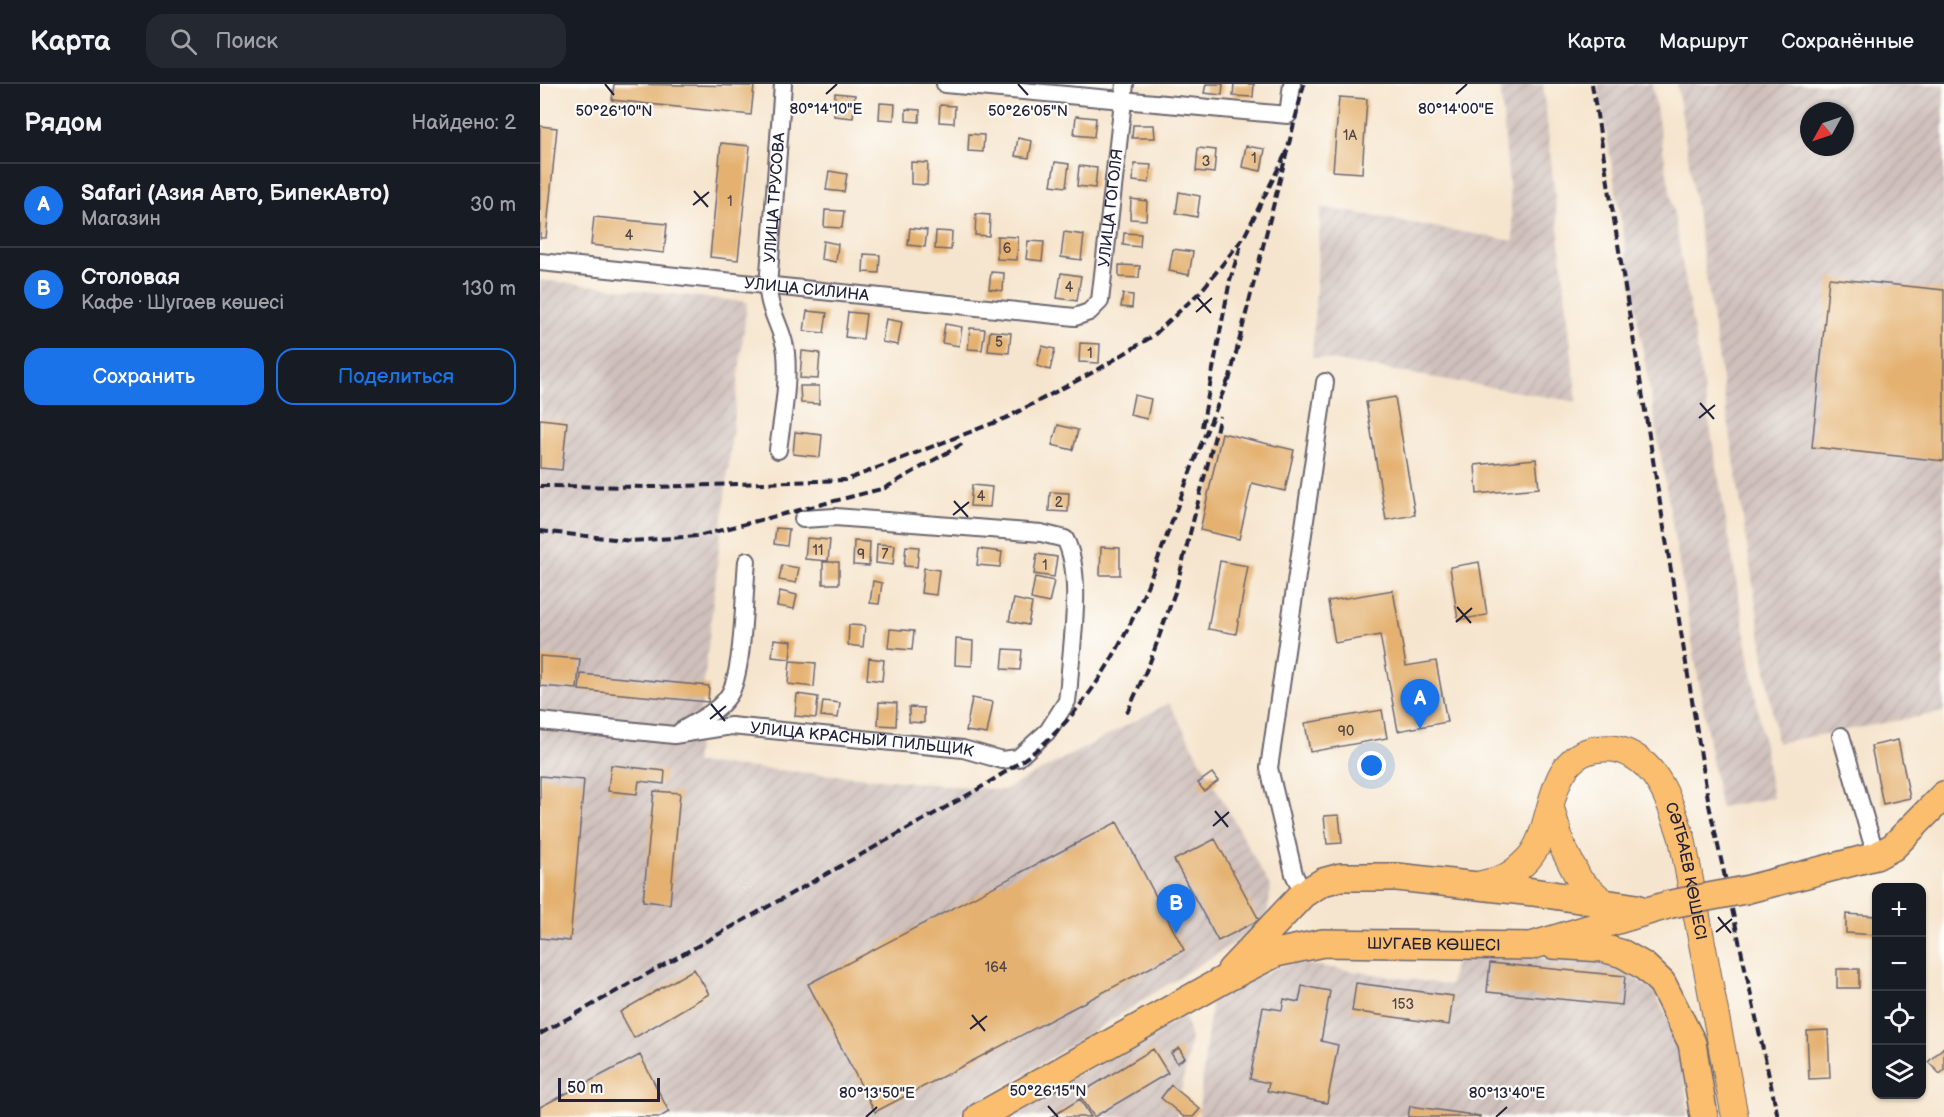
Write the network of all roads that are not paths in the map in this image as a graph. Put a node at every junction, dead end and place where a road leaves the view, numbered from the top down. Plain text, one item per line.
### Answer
1 (783, 84) edge
2 (945, 84) edge
3 (1125, 84) edge
4 (1292, 84) edge
5 (1124, 102) junction
6 (540, 262) edge
7 (768, 287) junction
8 (1075, 317) joint
9 (1325, 382) dead end
10 (778, 450) dead end
11 (803, 519) dead end
12 (747, 561) dead end
13 (540, 721) edge
14 (674, 735) junction
15 (1841, 736) dead end
16 (1944, 795) edge
17 (1551, 808) junction
18 (1876, 856) junction
19 (1473, 886) junction
20 (1533, 892) junction
21 (1303, 894) junction
22 (1608, 906) junction
23 (1659, 907) junction
24 (1323, 943) junction
25 (1531, 946) junction
26 (1223, 980) junction
27 (979, 1117) edge
28 (1704, 1117) edge
29 (1735, 1117) edge

1 - 7 street, УЛИЦА ТРУСОВА
2 - 5 street
3 - 5 street, УЛИЦА ГОГОЛЯ
4 - 5 street
5 - 8 street, УЛИЦА ГОГОЛЯ
6 - 7 street, УЛИЦА СИЛИНА
7 - 8 street, УЛИЦА СИЛИНА
7 - 10 street, УЛИЦА ТРУСОВА
9 - 21 street
11 - 14 street, УЛИЦА КРАСНЫЙ ПИЛЬЩИК
12 - 14 street
13 - 14 street, УЛИЦА КРАСНЫЙ ПИЛЬЩИК
15 - 18 street
16 - 18 highway, ШУГАЕВ КӨШЕСІ
17 - 19 main road, СӘТБАЕВ КӨШЕСІ
17 - 22 main road
17 - 29 main road, СӘТБАЕВ КӨШЕСІ
18 - 23 highway, ШУГАЕВ КӨШЕСІ, bridge
19 - 20 highway, ШУГАЕВ КӨШЕСІ
19 - 21 highway, ШУГАЕВ КӨШЕСІ
20 - 22 highway, ШУГАЕВ КӨШЕСІ
20 - 25 highway
21 - 24 highway
21 - 26 highway, ШУГАЕВ КӨШЕСІ
22 - 23 highway, ШУГАЕВ КӨШЕСІ
23 - 25 highway, ШУГАЕВ КӨШЕСІ
24 - 25 highway, ШУГАЕВ КӨШЕСІ
24 - 26 highway, ШУГАЕВ КӨШЕСІ
25 - 28 highway
26 - 27 highway, ШУГАЕВ КӨШЕСІ

